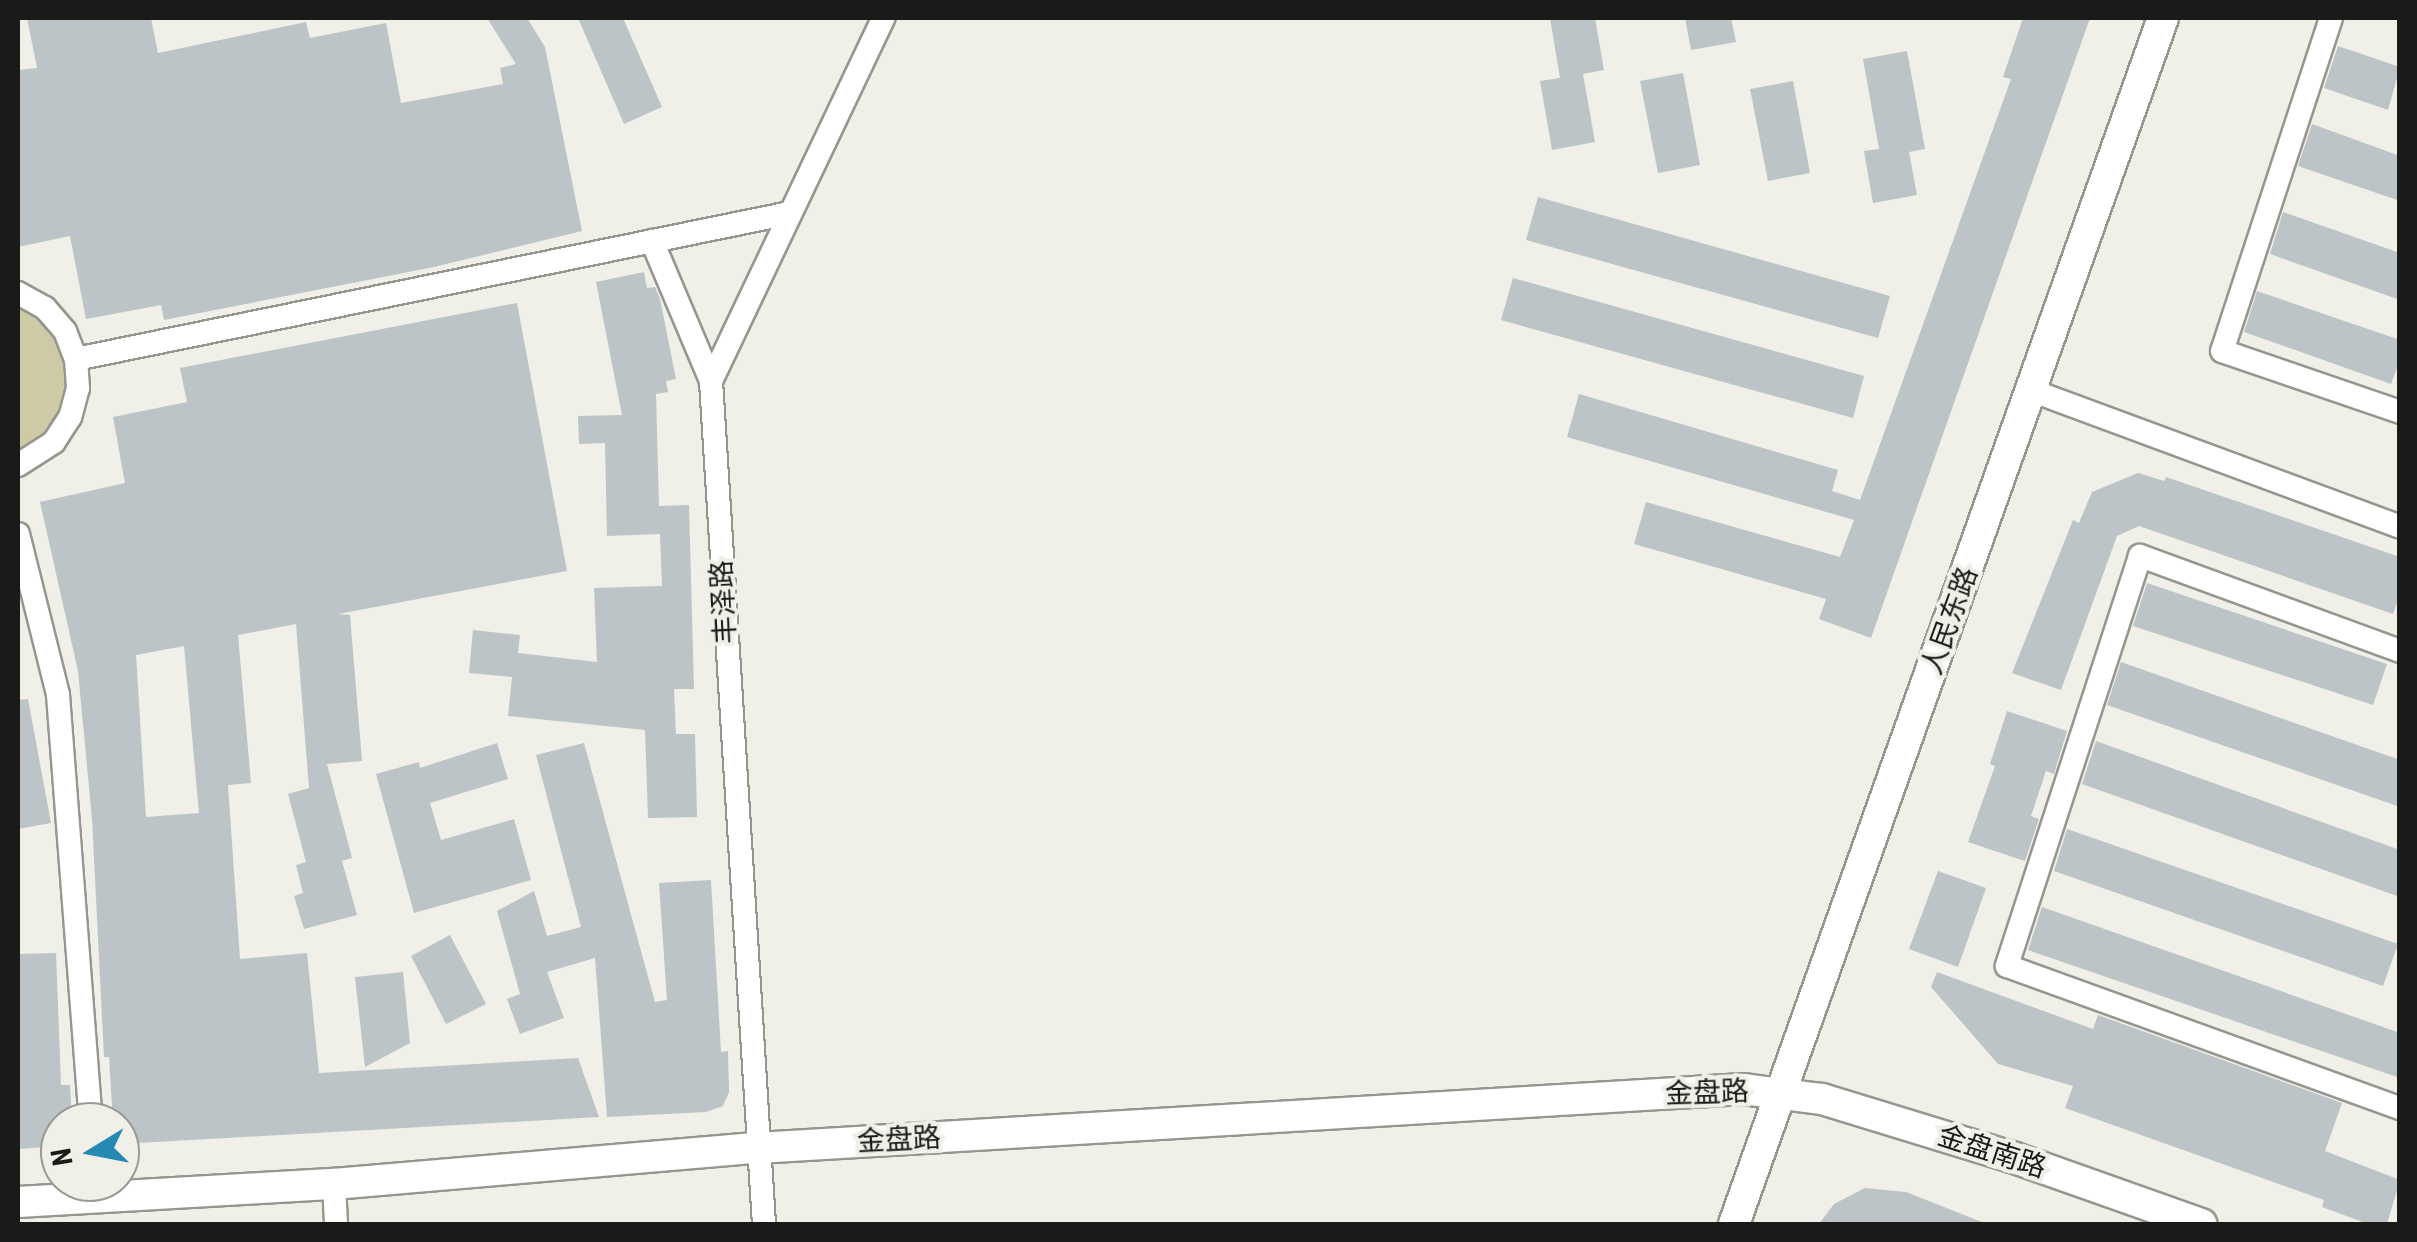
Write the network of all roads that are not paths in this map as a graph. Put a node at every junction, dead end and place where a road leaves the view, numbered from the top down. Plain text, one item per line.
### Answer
1 (883, 18) edge
2 (2163, 18) edge
3 (2331, 18) edge
4 (790, 213) junction
5 (652, 241) junction
6 (18, 293) edge
7 (76, 358) junction
8 (711, 380) junction
9 (2033, 391) junction
10 (2400, 412) edge
11 (18, 465) edge
12 (2400, 527) edge
13 (18, 534) edge
14 (2400, 651) edge
15 (1780, 1092) junction
16 (89, 1102) edge
17 (2400, 1108) edge
18 (756, 1148) junction
19 (334, 1184) junction
20 (140, 1188) edge
21 (336, 1224) edge
22 (764, 1224) edge
23 (1734, 1224) edge
24 (2201, 1224) edge

1 - 4 street, 丰泽路
2 - 9 main road, 人民东路
3 - 10 street
4 - 5 street
4 - 8 street, 丰泽路
5 - 7 street
5 - 8 street
6 - 7 street
7 - 11 street
8 - 18 street, 丰泽路
9 - 12 street
9 - 15 main road, 人民东路
13 - 16 street
14 - 17 street
15 - 18 main road, 金盘路
15 - 23 main road, 人民东路
15 - 24 main road, 金盘南路
18 - 19 main road, 金盘路
18 - 22 street, 丰泽路
19 - 20 main road, 金盘路
19 - 21 street

